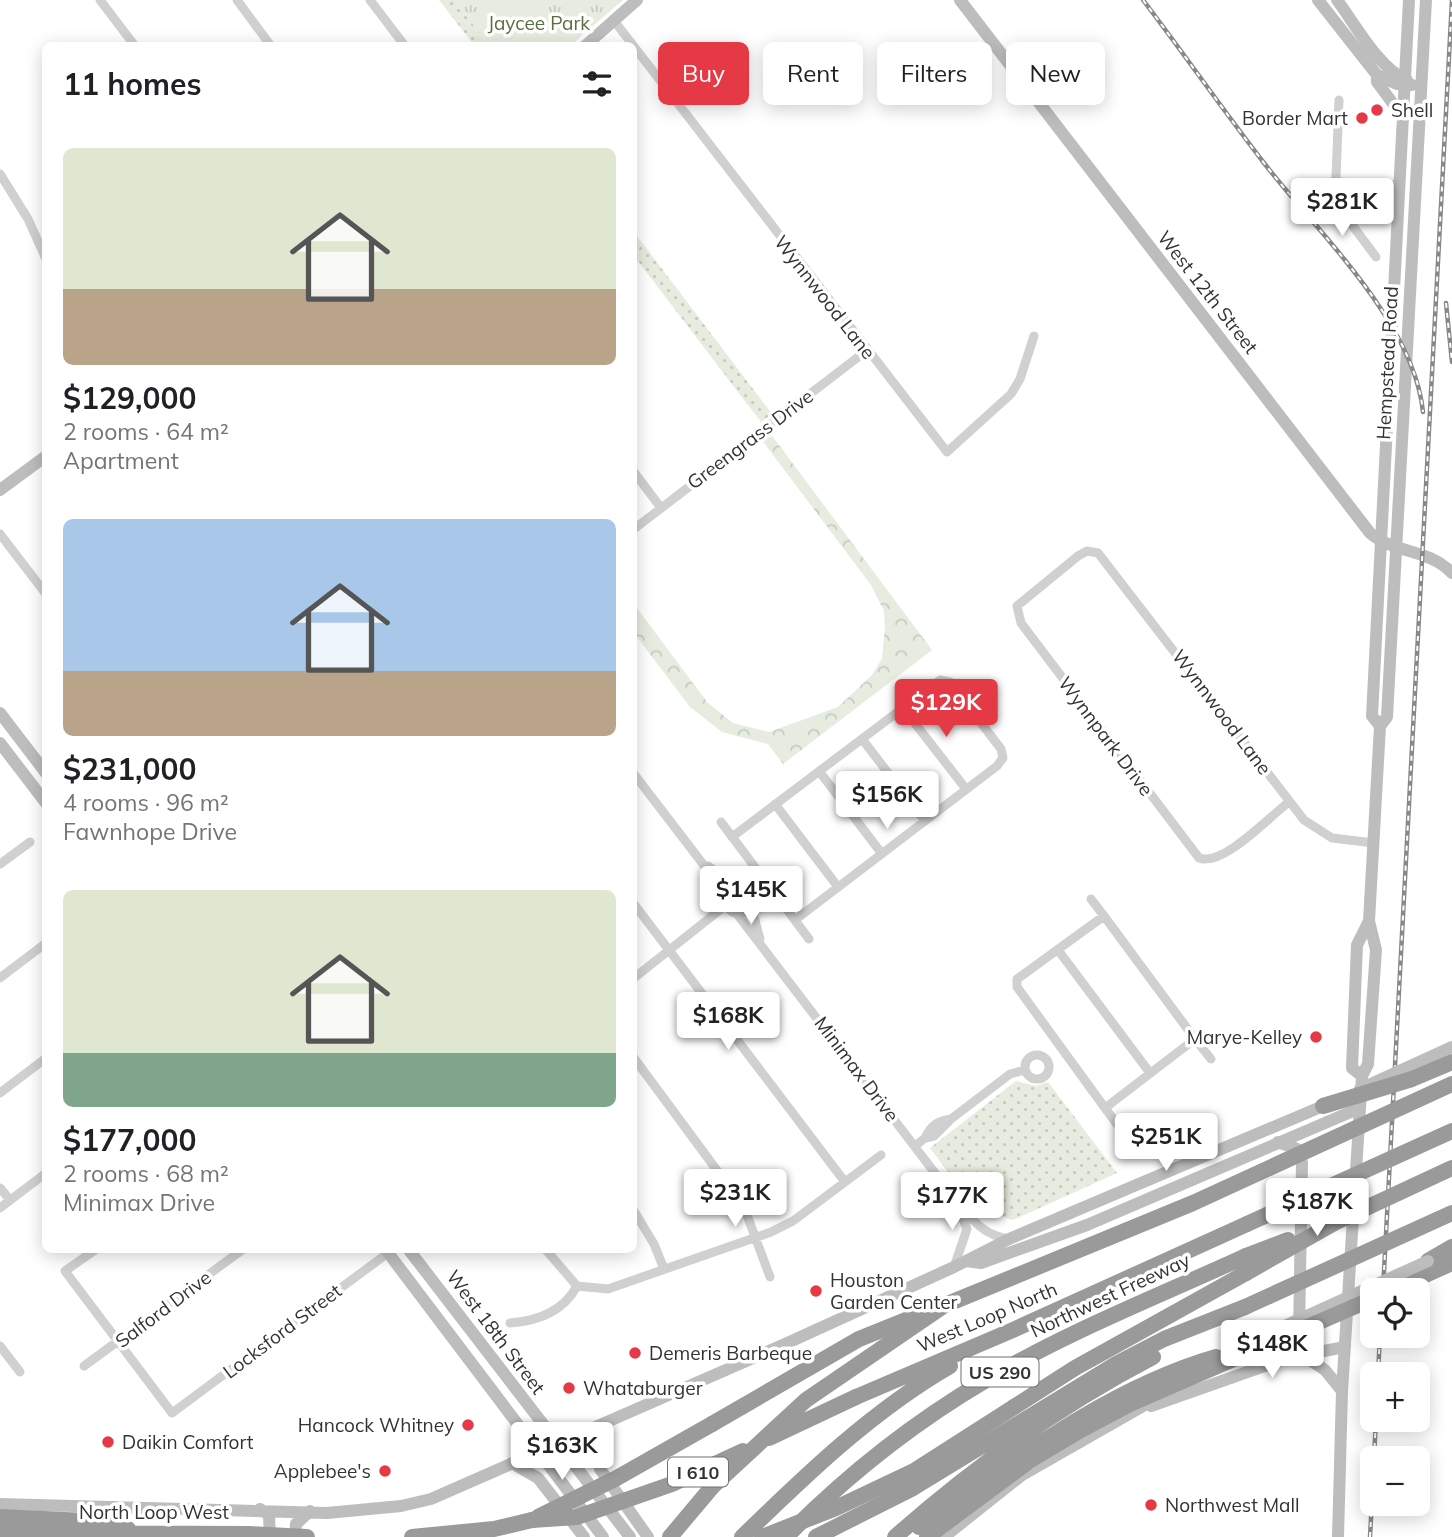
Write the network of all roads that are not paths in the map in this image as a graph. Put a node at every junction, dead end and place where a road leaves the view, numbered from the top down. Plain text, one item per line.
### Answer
1 (100, 0) edge
2 (237, 0) edge
3 (370, 0) edge
4 (637, 0) edge
5 (960, 0) edge
6 (1318, 0) edge
7 (1337, 0) edge
8 (1409, 0) edge
9 (1426, 0) edge
10 (615, 22) junction
11 (132, 42) edge
12 (268, 42) edge
13 (402, 42) edge
14 (590, 42) edge
15 (630, 42) edge
16 (637, 51) edge
17 (1378, 54) junction
18 (1407, 54) junction
19 (1377, 75) junction
20 (1404, 82) junction
21 (1419, 84) junction
22 (1339, 100) dead end
23 (1403, 117) junction
24 (0, 174) edge
25 (1336, 182) junction
26 (1400, 185) junction
27 (42, 250) edge
28 (1376, 257) dead end
29 (1394, 324) junction
30 (1034, 336) dead end
31 (1408, 346) junction
32 (866, 351) junction
33 (1391, 383) junction
34 (1405, 385) junction
35 (42, 459) edge
36 (637, 476) edge
37 (0, 490) edge
38 (661, 508) junction
39 (637, 527) edge
40 (0, 534) edge
41 (1381, 542) junction
42 (1395, 546) junction
43 (1452, 573) edge
44 (42, 589) edge
45 (1017, 606) joint
46 (903, 708) junction
47 (0, 713) edge
48 (1380, 726) junction
49 (19, 739) junction
50 (862, 739) junction
51 (2, 748) edge
52 (42, 768) edge
53 (819, 771) junction
54 (637, 778) edge
55 (966, 789) junction
56 (42, 798) edge
57 (1289, 802) junction
58 (775, 804) junction
59 (925, 821) junction
60 (720, 822) dead end
61 (732, 837) junction
62 (30, 842) dead end
63 (1374, 843) junction
64 (882, 853) junction
65 (696, 856) junction
66 (0, 864) edge
67 (838, 887) junction
68 (738, 888) junction
69 (1091, 900) dead end
70 (751, 906) junction
71 (637, 908) edge
72 (730, 908) junction
73 (1104, 916) junction
74 (795, 920) junction
75 (1369, 921) junction
76 (809, 939) dead end
77 (760, 941) junction
78 (42, 946) edge
79 (1058, 950) junction
80 (669, 951) junction
81 (637, 976) edge
82 (0, 978) edge
83 (1195, 1039) junction
84 (1058, 1043) junction
85 (1452, 1047) edge
86 (1064, 1052) junction
87 (1041, 1055) junction
88 (1211, 1059) dead end
89 (42, 1061) edge
90 (637, 1062) edge
91 (1452, 1062) edge
92 (1049, 1064) junction
93 (1026, 1070) junction
94 (1150, 1073) junction
95 (1362, 1076) junction
96 (1452, 1084) edge
97 (0, 1093) edge
98 (1323, 1106) junction
99 (1105, 1108) junction
100 (1360, 1108) junction
101 (1452, 1131) edge
102 (1278, 1142) junction
103 (915, 1146) junction
104 (1136, 1150) dead end
105 (881, 1155) dead end
106 (1452, 1168) edge
107 (42, 1176) edge
108 (845, 1182) junction
109 (0, 1188) edge
110 (954, 1198) junction
111 (10, 1200) junction
112 (0, 1208) edge
113 (1452, 1213) edge
114 (637, 1216) edge
115 (756, 1237) junction
116 (1009, 1238) junction
117 (1452, 1249) edge
118 (91, 1253) edge
119 (238, 1253) edge
120 (386, 1253) edge
121 (390, 1253) edge
122 (411, 1253) edge
123 (549, 1253) edge
124 (1428, 1261) joint
125 (1452, 1263) edge
126 (960, 1264) junction
127 (1246, 1265) junction
128 (664, 1269) junction
129 (770, 1277) dead end
130 (1419, 1278) edge
131 (578, 1286) junction
132 (1360, 1304) edge
133 (945, 1305) junction
134 (510, 1323) dead end
135 (1013, 1330) junction
136 (120, 1342) junction
137 (0, 1346) edge
138 (1345, 1347) junction
139 (1304, 1356) junction
140 (1216, 1357) junction
141 (1287, 1358) junction
142 (84, 1366) dead end
143 (20, 1372) dead end
144 (509, 1381) junction
145 (491, 1388) junction
146 (1342, 1391) junction
147 (1135, 1412) junction
148 (1022, 1419) junction
149 (609, 1421) junction
150 (556, 1443) junction
151 (538, 1452) junction
152 (512, 1463) junction
153 (0, 1504) edge
154 (260, 1509) junction
155 (310, 1511) junction
156 (0, 1517) edge
157 (532, 1520) junction
158 (0, 1533) edge
159 (141, 1533) junction
160 (270, 1537) edge
161 (295, 1537) edge
162 (307, 1537) edge
163 (412, 1537) edge
164 (584, 1537) edge
165 (603, 1537) edge
166 (630, 1537) edge
167 (648, 1537) edge
168 (670, 1537) edge
169 (742, 1537) edge
170 (762, 1537) edge
171 (786, 1537) edge
172 (816, 1537) edge
173 (895, 1537) edge
174 (903, 1537) edge
175 (927, 1537) edge
176 (944, 1537) edge
177 (1338, 1537) edge

1 - 11 street
2 - 12 street
3 - 13 street
4 - 10 main road
5 - 41 main road, West 12th Street
6 - 19 main road
7 - 17 main road
8 - 18 main road, Hempstead Road
9 - 21 main road, Hempstead Road
10 - 14 main road
10 - 15 street, Wynnwood Lane
16 - 32 street, Wynnwood Lane
17 - 18 main road
17 - 20 main road
18 - 20 main road, Hempstead Road
19 - 20 main road
19 - 23 main road
20 - 21 main road
20 - 23 main road, Hempstead Road
21 - 31 main road, Hempstead Road
22 - 25 street
23 - 26 main road, Hempstead Road
24 - 27 street
25 - 26 street
25 - 28 street
26 - 29 main road, Hempstead Road
29 - 31 main road
29 - 33 main road, Hempstead Road
30 - 32 street, Wynnwood Lane
31 - 34 main road, Hempstead Road
32 - 38 street, Greengrass Drive
33 - 34 main road
33 - 41 main road, Hempstead Road
34 - 42 main road, Hempstead Road
35 - 37 main road
36 - 38 street
38 - 39 street, Greengrass Drive
40 - 44 street
41 - 42 main road
41 - 48 main road, Hempstead Road
42 - 43 main road
42 - 48 main road, Hempstead Road
45 - 57 street, Wynnwood Lane
45 - 57 street, Wynnpark Drive
46 - 50 street
46 - 55 street
46 - 55 street
47 - 49 main road
48 - 63 main road, Hempstead Road
49 - 51 street
49 - 52 main road
50 - 53 street
50 - 59 street
51 - 56 main road
53 - 58 street
53 - 64 street
54 - 65 street, Minimax Drive
55 - 59 street
57 - 63 street, Wynnwood Lane
58 - 61 street
58 - 67 street
59 - 64 street
60 - 61 street
61 - 74 street
62 - 66 street
63 - 75 main road, Hempstead Road
64 - 67 street
65 - 68 street, Minimax Drive
65 - 72 street, Minimax Drive
67 - 74 street
68 - 70 street
68 - 72 street
69 - 73 street
70 - 72 street
70 - 77 street, Minimax Drive
71 - 80 street
72 - 77 street, Minimax Drive
72 - 80 street
73 - 79 street
73 - 83 street
74 - 76 street
75 - 95 main road, Hempstead Road
75 - 95 main road, Hempstead Road
77 - 103 street, Minimax Drive
78 - 82 street
79 - 84 street
79 - 94 street
80 - 81 street
80 - 108 street
83 - 88 street
83 - 94 street
84 - 86 street
84 - 87 street
85 - 98 main road, bridge
86 - 92 street
86 - 99 street
87 - 92 street
87 - 93 street
89 - 97 street
90 - 115 street
91 - 98 highway, bridge
92 - 93 street
93 - 103 street
94 - 99 street
95 - 100 main road, Hempstead Road
96 - 133 highway, bridge
98 - 116 main road
99 - 104 street
100 - 102 main road
100 - 138 main road, Hempstead Road
101 - 135 highway, West Loop North / I 610, bridge
102 - 126 main road
102 - 141 main road
103 - 110 street, Minimax Drive
105 - 108 street
106 - 127 highway, bridge
107 - 111 street
108 - 115 street
109 - 111 street
110 - 116 street, Minimax Drive
110 - 126 street, Minimax Drive
111 - 112 street
113 - 148 highway, bridge
114 - 128 street
115 - 128 street
115 - 129 street
116 - 126 main road
117 - 124 highway
118 - 136 street
119 - 136 street, Salford Drive
120 - 136 street, Locksford Street
121 - 145 main road, West 18th Street
122 - 144 main road, West 18th Street
123 - 131 street
124 - 140 main road, bridge
125 - 130 highway
126 - 149 main road
127 - 148 highway
127 - 171 highway, Northwest Freeway / US 290
128 - 131 street
131 - 134 street
132 - 175 highway, bridge
133 - 157 highway, bridge
133 - 168 highway, bridge
135 - 157 highway, West Loop North / I 610, bridge
135 - 169 highway, US 290
136 - 142 street, Salford Drive
137 - 143 street
138 - 139 main road
138 - 146 main road, Hempstead Road
139 - 141 main road
139 - 146 main road
140 - 147 main road
140 - 174 highway
141 - 147 main road
144 - 145 main road
144 - 150 main road, West 18th Street
145 - 151 main road, West 18th Street
146 - 177 main road, Hempstead Road
147 - 176 main road
148 - 170 highway, bridge
148 - 172 highway
148 - 173 highway
149 - 150 main road
149 - 167 main road
150 - 151 main road
150 - 166 main road, West 18th Street
151 - 152 main road
151 - 165 main road, West 18th Street
152 - 155 main road
152 - 164 main road
153 - 154 main road
154 - 155 main road
154 - 160 main road
155 - 161 main road
156 - 159 highway
157 - 163 highway, I 610
158 - 159 highway, North Loop West
159 - 162 highway, North Loop West, bridge

